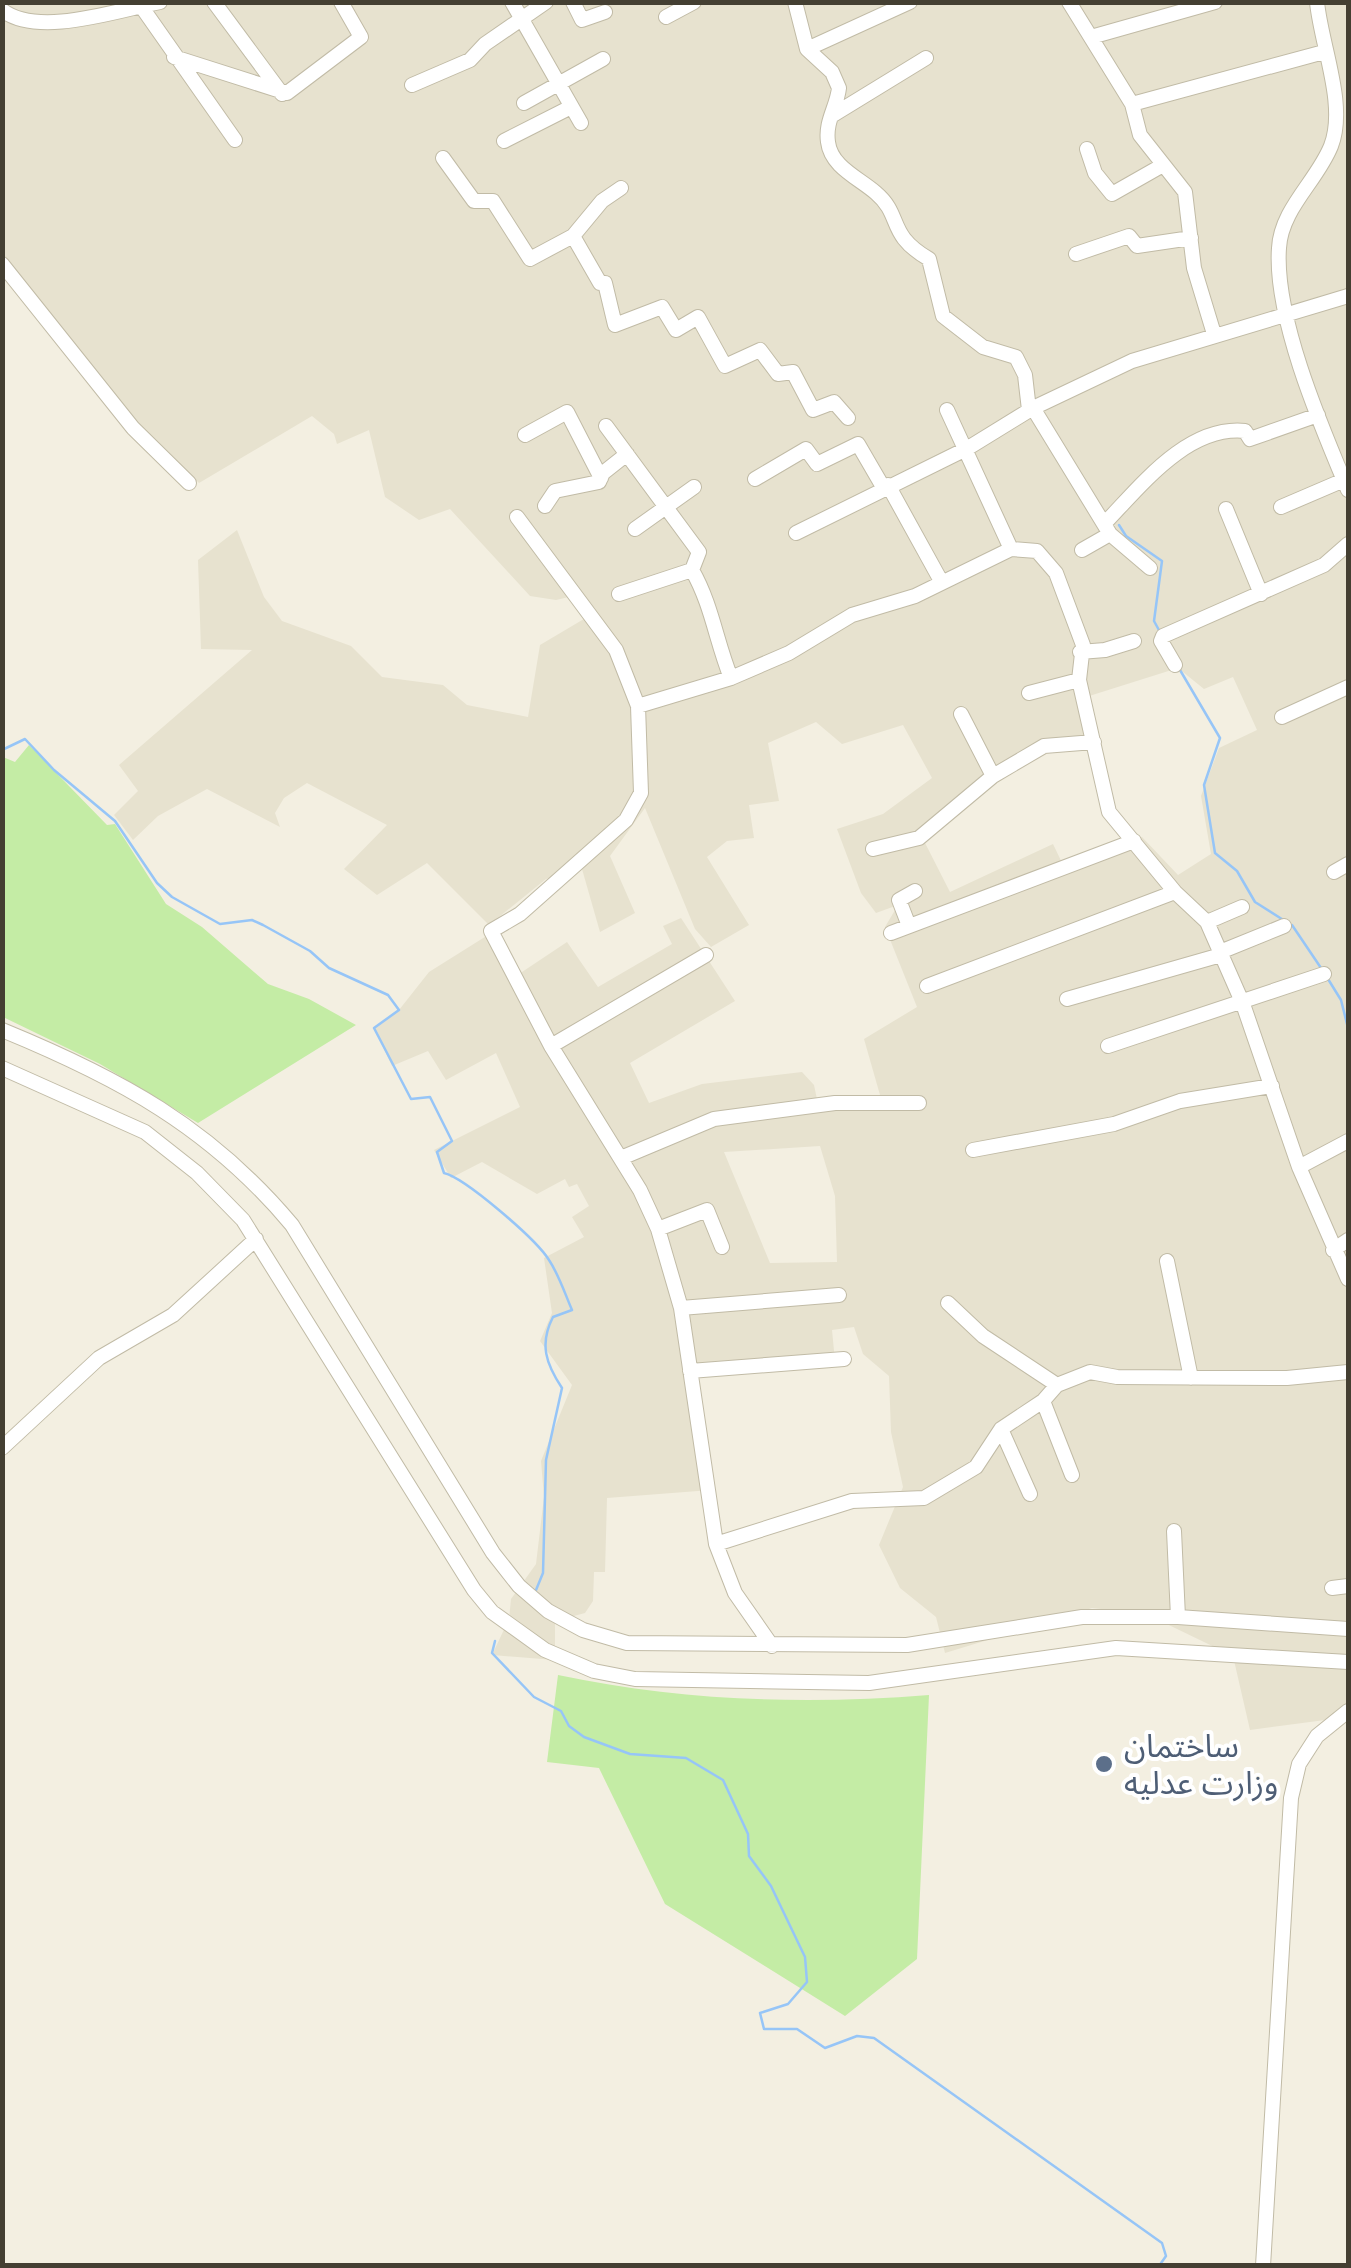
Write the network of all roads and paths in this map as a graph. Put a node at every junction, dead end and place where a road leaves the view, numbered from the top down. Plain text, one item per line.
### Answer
1 (160, 2) edge
2 (214, 2) edge
3 (341, 2) edge
4 (512, 2) edge
5 (546, 2) edge
6 (573, 2) edge
7 (694, 2) edge
8 (795, 2) edge
9 (910, 2) edge
10 (1069, 2) edge
11 (1215, 2) edge
12 (1317, 2) edge
13 (141, 6) junction
14 (2, 10) edge
15 (605, 12) dead end
16 (522, 17) junction
17 (666, 17) dead end
18 (1092, 37) junction
19 (807, 48) junction
20 (1324, 52) junction
21 (174, 57) junction
22 (926, 58) dead end
23 (603, 59) dead end
24 (559, 84) junction
25 (412, 85) dead end
26 (282, 94) junction
27 (524, 103) dead end
28 (1132, 104) junction
29 (572, 106) junction
30 (829, 118) junction
31 (580, 123) dead end
32 (235, 140) dead end
33 (504, 141) dead end
34 (1086, 149) dead end
35 (443, 158) dead end
36 (1164, 165) junction
37 (621, 188) dead end
38 (573, 236) junction
39 (1191, 238) junction
40 (1076, 254) dead end
41 (2, 264) edge
42 (1348, 296) edge
43 (1288, 313) junction
44 (1214, 334) junction
45 (1031, 409) junction
46 (946, 410) dead end
47 (1318, 415) junction
48 (848, 418) dead end
49 (606, 426) dead end
50 (525, 435) dead end
51 (968, 448) junction
52 (628, 454) junction
53 (1345, 474) edge
54 (601, 478) junction
55 (754, 479) dead end
56 (188, 483) dead end
57 (886, 486) junction
58 (694, 487) dead end
59 (545, 506) dead end
60 (668, 506) junction
61 (1282, 507) dead end
62 (1226, 509) dead end
63 (518, 517) dead end
64 (1108, 528) junction
65 (636, 529) dead end
66 (796, 533) dead end
67 (1348, 544) edge
68 (1012, 549) junction
69 (1082, 550) dead end
70 (1150, 568) dead end
71 (692, 570) junction
72 (940, 581) junction
73 (619, 594) dead end
74 (1261, 594) junction
75 (1134, 640) dead end
76 (1080, 652) junction
77 (1175, 665) dead end
78 (731, 678) junction
79 (1079, 680) junction
80 (1348, 687) edge
81 (1029, 693) dead end
82 (638, 706) junction
83 (961, 714) dead end
84 (1282, 717) dead end
85 (1094, 742) junction
86 (993, 776) junction
87 (1134, 841) junction
88 (873, 849) dead end
89 (1348, 864) edge
90 (1334, 872) dead end
91 (915, 892) dead end
92 (1175, 892) junction
93 (1242, 907) dead end
94 (1207, 922) junction
95 (910, 926) junction
96 (1284, 926) dead end
97 (891, 934) dead end
98 (1221, 954) junction
99 (706, 955) dead end
100 (1324, 974) dead end
101 (928, 986) dead end
102 (1067, 999) dead end
103 (1243, 1004) junction
104 (2, 1030) edge
105 (552, 1046) junction
106 (1108, 1046) dead end
107 (2, 1068) edge
108 (1272, 1086) junction
109 (919, 1104) dead end
110 (1348, 1141) edge
111 (973, 1150) dead end
112 (620, 1158) junction
113 (1299, 1167) junction
114 (658, 1230) junction
115 (256, 1239) junction
116 (1348, 1240) edge
117 (722, 1247) dead end
118 (1333, 1250) junction
119 (1167, 1261) dead end
120 (1348, 1279) edge
121 (838, 1295) dead end
122 (948, 1303) dead end
123 (681, 1308) junction
124 (844, 1359) dead end
125 (690, 1371) junction
126 (1348, 1372) edge
127 (1191, 1378) junction
128 (1057, 1385) junction
129 (1043, 1401) junction
130 (1002, 1429) junction
131 (2, 1448) edge
132 (1072, 1475) dead end
133 (1030, 1494) dead end
134 (1174, 1531) dead end
135 (716, 1544) junction
136 (1348, 1586) edge
137 (1332, 1588) dead end
138 (1120, 1616) junction
139 (1178, 1617) junction
140 (1348, 1629) edge
141 (772, 1646) junction
142 (1116, 1648) junction
143 (1348, 1662) edge
144 (1348, 1711) edge
145 (1263, 2266) edge

1 - 13 street
2 - 26 street
3 - 26 street
4 - 16 street
5 - 16 street
6 - 15 street
7 - 17 street
8 - 19 street
9 - 19 street
10 - 18 street
11 - 18 street
12 - 20 street
13 - 14 street
13 - 21 street
16 - 24 street
16 - 25 street
18 - 28 street
19 - 30 street
20 - 28 street
20 - 43 street
21 - 26 street
21 - 32 street
22 - 30 street
23 - 24 street
24 - 27 street
24 - 29 street
28 - 36 street
29 - 31 street
29 - 33 street
30 - 45 street
34 - 36 street
35 - 38 street
36 - 39 street
37 - 38 street
38 - 48 street
39 - 40 street
39 - 44 street
41 - 56 street
42 - 43 street
43 - 44 street
43 - 47 street
44 - 45 street
45 - 51 street
45 - 64 street
46 - 51 street
47 - 53 street
47 - 64 street
49 - 52 street
50 - 54 street
51 - 57 street
51 - 68 street
52 - 54 street
52 - 60 street
53 - 61 street
54 - 59 street
55 - 57 street
57 - 66 street
57 - 72 street
58 - 60 street
60 - 65 street
60 - 71 street
62 - 74 street
63 - 82 street
64 - 69 street
64 - 70 street
67 - 74 street
68 - 72 street
68 - 76 street
71 - 73 street
71 - 78 street
72 - 78 street
74 - 77 street
75 - 76 street
76 - 79 street
78 - 82 street
79 - 81 street
79 - 85 street
80 - 84 street
82 - 105 street
83 - 86 street
85 - 86 street
85 - 87 street
86 - 88 street
87 - 92 street
87 - 95 street
89 - 90 street
91 - 95 street
92 - 94 street
92 - 101 street
93 - 94 street
94 - 98 street
95 - 97 street
96 - 98 street
98 - 102 street
98 - 103 street
99 - 105 street
100 - 103 street
103 - 106 street
103 - 108 street
104 - 141 street
105 - 112 street
107 - 115 street
108 - 111 street
108 - 113 street
109 - 112 street
110 - 113 street
112 - 114 street
113 - 118 street
114 - 117 street
114 - 123 street
115 - 131 street
115 - 142 street
116 - 118 street
118 - 120 street
119 - 127 street
121 - 123 street
122 - 128 street
123 - 125 street
124 - 125 street
125 - 135 street
126 - 127 street
127 - 128 street
128 - 129 street
129 - 130 street
129 - 132 street
130 - 133 street
130 - 135 street
134 - 139 street
135 - 141 street
136 - 137 street
138 - 139 street
138 - 141 street
138 - 142 street
139 - 140 street
142 - 143 street
144 - 145 street

